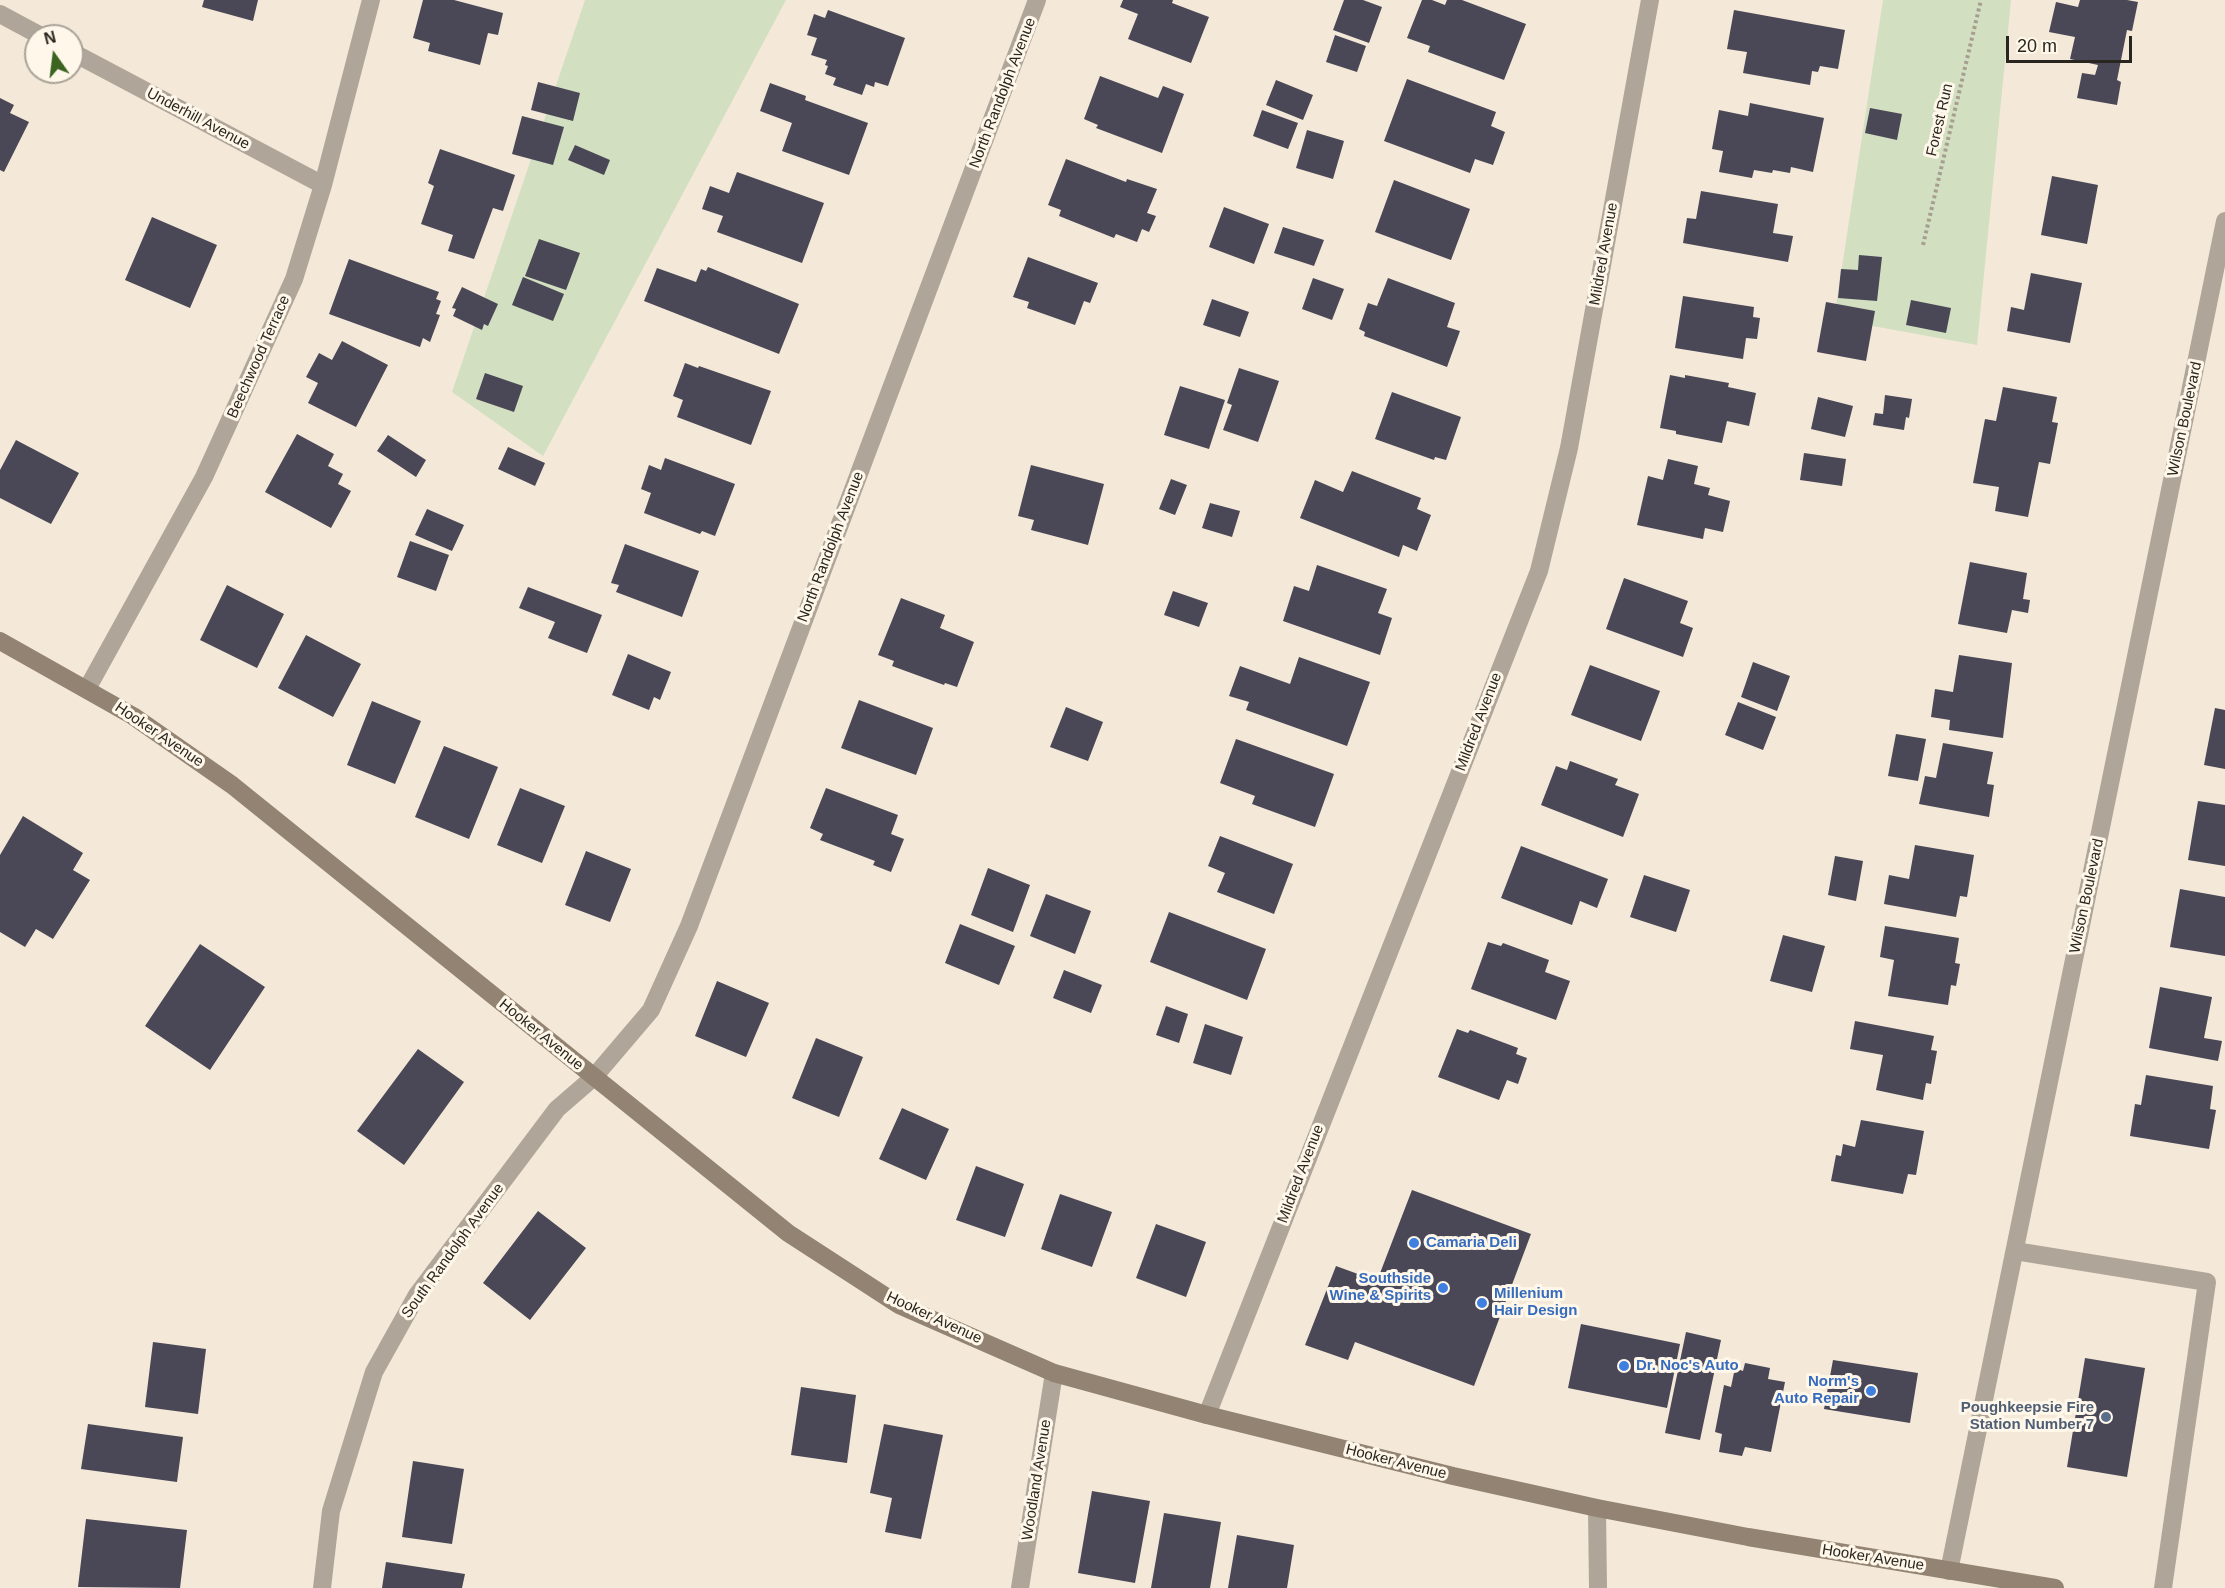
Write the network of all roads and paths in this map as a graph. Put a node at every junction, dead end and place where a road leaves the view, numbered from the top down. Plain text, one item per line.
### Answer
1 (371, 0) edge
2 (1037, 0) edge
3 (1650, 0) edge
4 (1981, 0) edge
5 (0, 14) edge
6 (24, 27) edge
7 (84, 58) edge
8 (323, 185) junction
9 (2225, 220) edge
10 (1923, 245) dead end
11 (0, 641) edge
12 (87, 689) junction
13 (594, 1077) junction
14 (2014, 1251) junction
15 (1054, 1373) junction
16 (1207, 1415) junction
17 (1597, 1508) junction
18 (1949, 1570) junction
19 (322, 1588) edge
20 (1020, 1588) edge
21 (1598, 1588) edge
22 (2055, 1588) edge
23 (2163, 1588) edge

1 - 8 street, Beechwood Terrace
2 - 13 street, North Randolph Avenue
3 - 16 street, Mildred Avenue
4 - 10 path, Forest Run
5 - 6 street
7 - 8 street, Underhill Avenue
8 - 12 street, Beechwood Terrace
9 - 14 street, Wilson Boulevard
11 - 12 street, Hooker Avenue
12 - 13 street, Hooker Avenue
13 - 15 street, Hooker Avenue
13 - 19 street, South Randolph Avenue
14 - 18 street, Wilson Boulevard
14 - 23 street
15 - 16 street, Hooker Avenue
15 - 20 street, Woodland Avenue
16 - 17 street, Hooker Avenue
17 - 18 street, Hooker Avenue
17 - 21 street
18 - 22 street, Hooker Avenue

